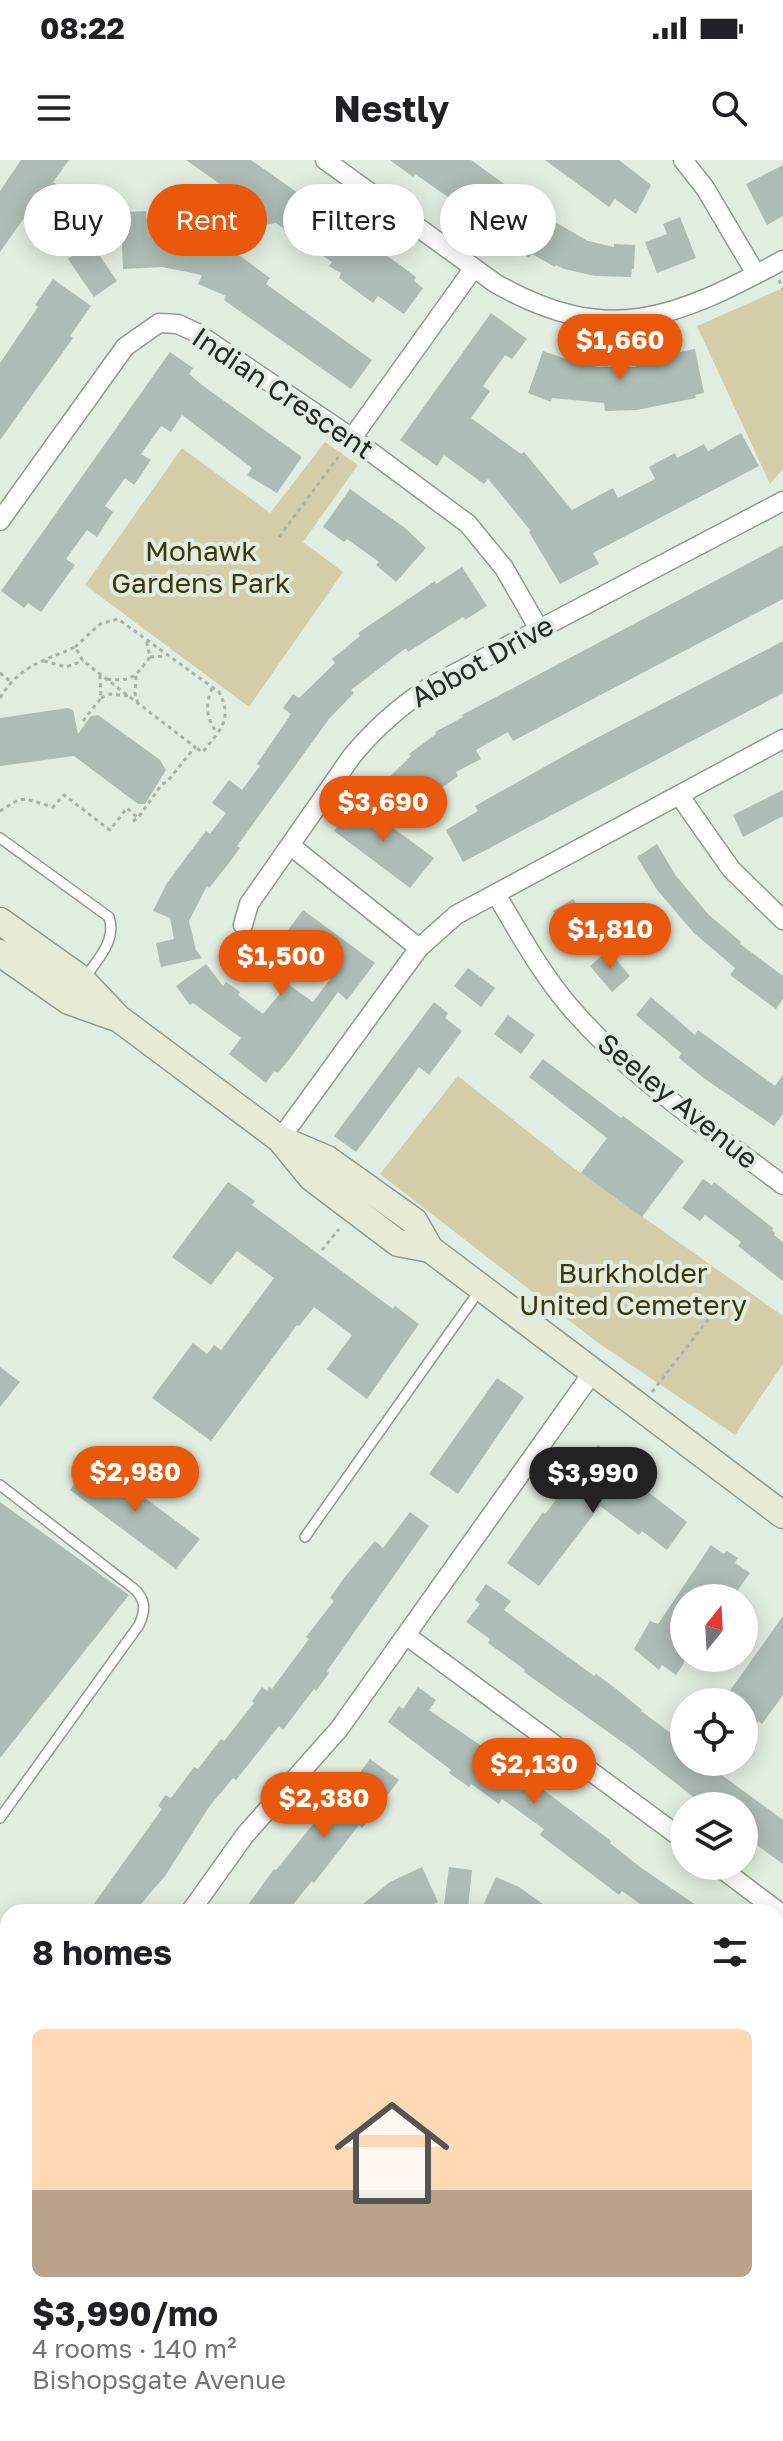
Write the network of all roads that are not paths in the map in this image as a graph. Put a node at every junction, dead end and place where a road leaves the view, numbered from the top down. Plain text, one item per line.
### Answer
1 (325, 160) edge
2 (683, 160) edge
3 (783, 260) edge
4 (473, 269) junction
5 (756, 274) junction
6 (352, 438) junction
7 (783, 501) edge
8 (0, 521) edge
9 (539, 629) junction
10 (783, 739) edge
11 (679, 795) junction
12 (0, 838) edge
13 (291, 846) junction
14 (496, 894) junction
15 (783, 920) edge
16 (0, 921) edge
17 (243, 925) dead end
18 (419, 948) junction
19 (0, 953) edge
20 (83, 980) junction
21 (118, 1018) junction
22 (280, 1139) junction
23 (783, 1185) edge
24 (481, 1288) junction
25 (593, 1372) junction
26 (0, 1485) edge
27 (783, 1515) edge
28 (305, 1537) dead end
29 (407, 1636) junction
30 (0, 1818) edge
31 (670, 1830) edge
32 (737, 1880) edge
33 (196, 1904) edge
34 (768, 1904) edge

1 - 4 street
2 - 5 street
3 - 5 street
4 - 5 street
4 - 6 street
6 - 8 street, Indian Crescent
6 - 9 street, Indian Crescent
7 - 9 street, Abbot Drive
9 - 13 street, Abbot Drive
10 - 11 street
11 - 14 street
11 - 15 street
12 - 20 lane
13 - 17 street, Abbot Drive
13 - 18 street
14 - 18 street
14 - 23 street, Seeley Avenue
16 - 20 main road
18 - 22 street
19 - 21 main road
20 - 21 main road
21 - 22 main road
22 - 24 main road
24 - 25 main road
24 - 28 lane
25 - 27 main road
25 - 29 street
26 - 30 lane
29 - 31 street
29 - 33 street
32 - 34 street

